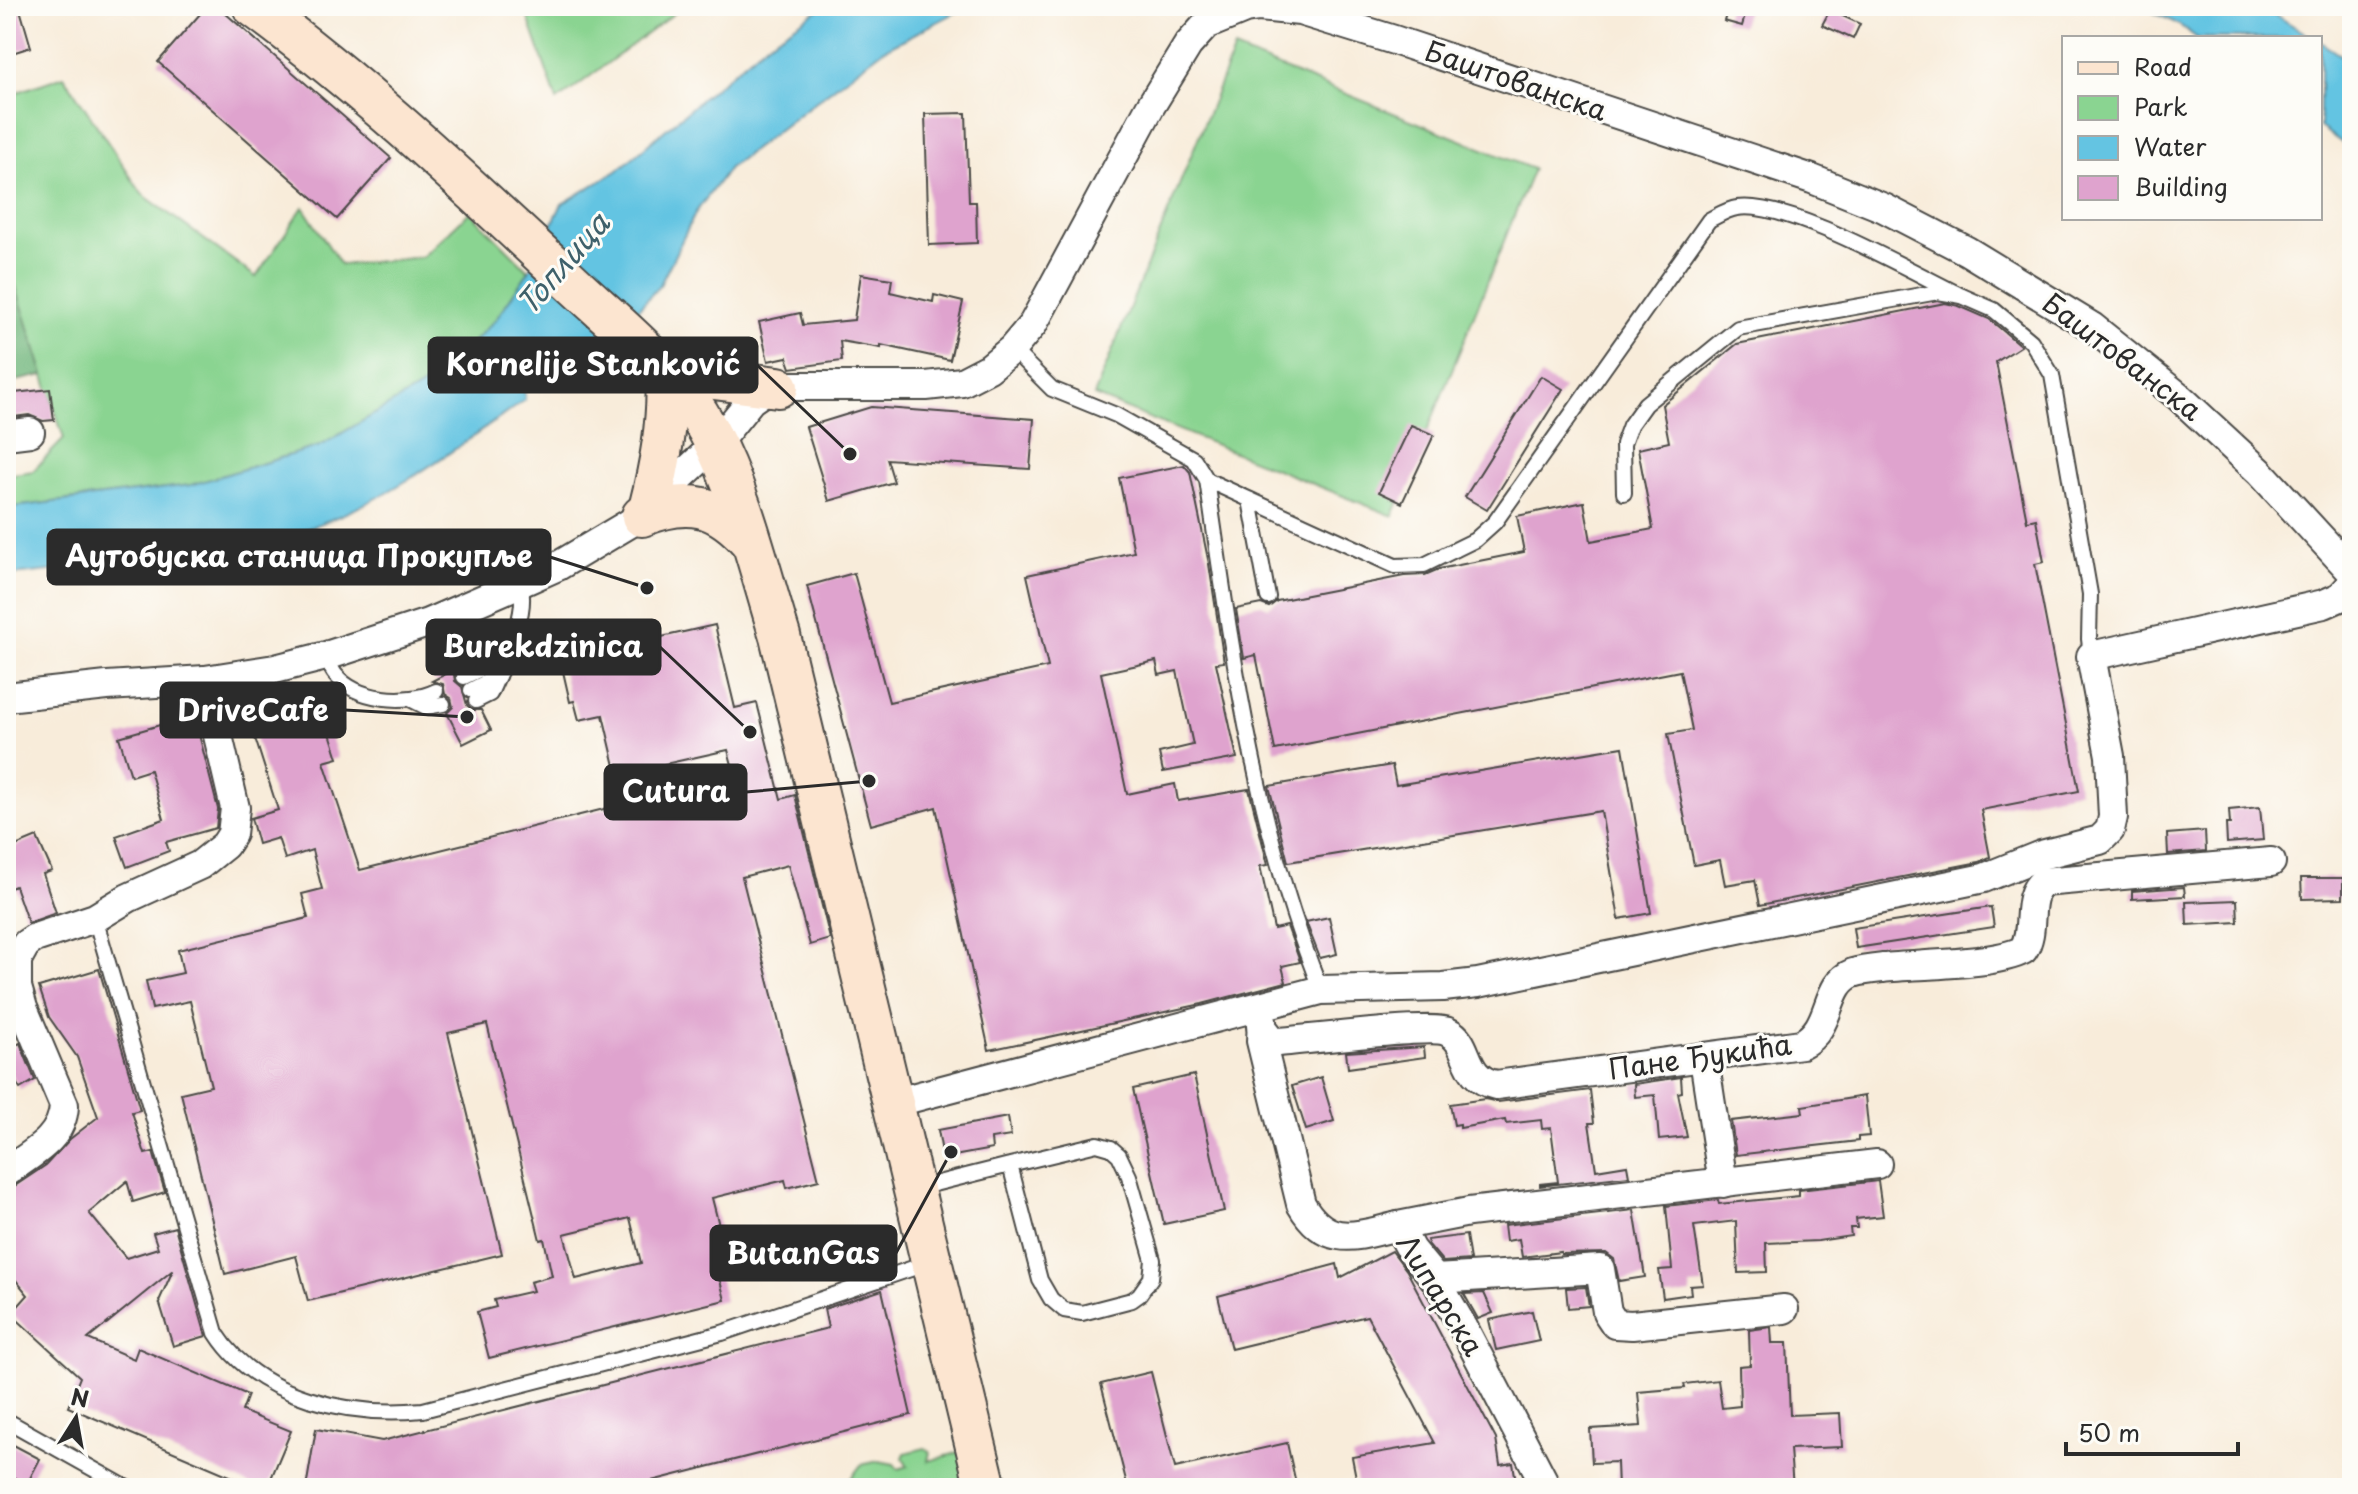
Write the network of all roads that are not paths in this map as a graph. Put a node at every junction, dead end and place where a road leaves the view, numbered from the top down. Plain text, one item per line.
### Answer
1 (253, 6) edge
2 (1962, 296) junction
3 (1012, 349) junction
4 (663, 369) junction
5 (778, 387) junction
6 (715, 445) junction
7 (1207, 480) junction
8 (1624, 493) dead end
9 (1250, 500) junction
10 (646, 511) junction
11 (751, 542) junction
12 (2352, 572) edge
13 (520, 583) junction
14 (2352, 584) edge
15 (1268, 597) dead end
16 (326, 656) junction
17 (508, 656) junction
18 (2091, 656) junction
19 (205, 680) junction
20 (6, 697) edge
21 (409, 699) junction
22 (2271, 862) dead end
23 (95, 918) junction
24 (1321, 990) junction
25 (1284, 998) junction
26 (1261, 1026) junction
27 (1704, 1059) junction
28 (893, 1103) junction
29 (1877, 1164) dead end
30 (1010, 1165) junction
31 (6, 1172) edge
32 (1723, 1183) junction
33 (914, 1189) junction
34 (1398, 1226) junction
35 (932, 1262) junction
36 (1435, 1279) junction
37 (1784, 1309) dead end
38 (6, 1420) edge
39 (127, 1488) edge
40 (986, 1488) edge
41 (1547, 1488) edge

1 - 4 main road
2 - 8 lane
2 - 9 lane
2 - 18 lane
3 - 5 street, Баштованска
3 - 7 lane
3 - 12 street, Баштованска
4 - 5 main road
4 - 6 main road
4 - 10 main road
5 - 6 street
6 - 10 street
6 - 11 main road
7 - 9 lane
7 - 24 lane
9 - 15 lane
10 - 11 main road
10 - 13 street
11 - 28 main road
13 - 16 street
13 - 17 lane
14 - 18 street
16 - 19 street
16 - 21 lane
17 - 17 lane
18 - 24 street
19 - 20 street
19 - 23 street
21 - 21 lane
22 - 27 street, Пане Ђукића
23 - 31 street
23 - 35 lane
24 - 25 street
25 - 26 street
25 - 28 street
26 - 27 street, Пане Ђукића
26 - 34 street, Липарска
27 - 32 street
28 - 33 main road
29 - 32 street
30 - 30 lane
30 - 33 lane
32 - 34 street
33 - 35 main road
34 - 36 street, Липарска
35 - 40 main road
36 - 37 street
36 - 41 street, Липарска
38 - 39 lane

